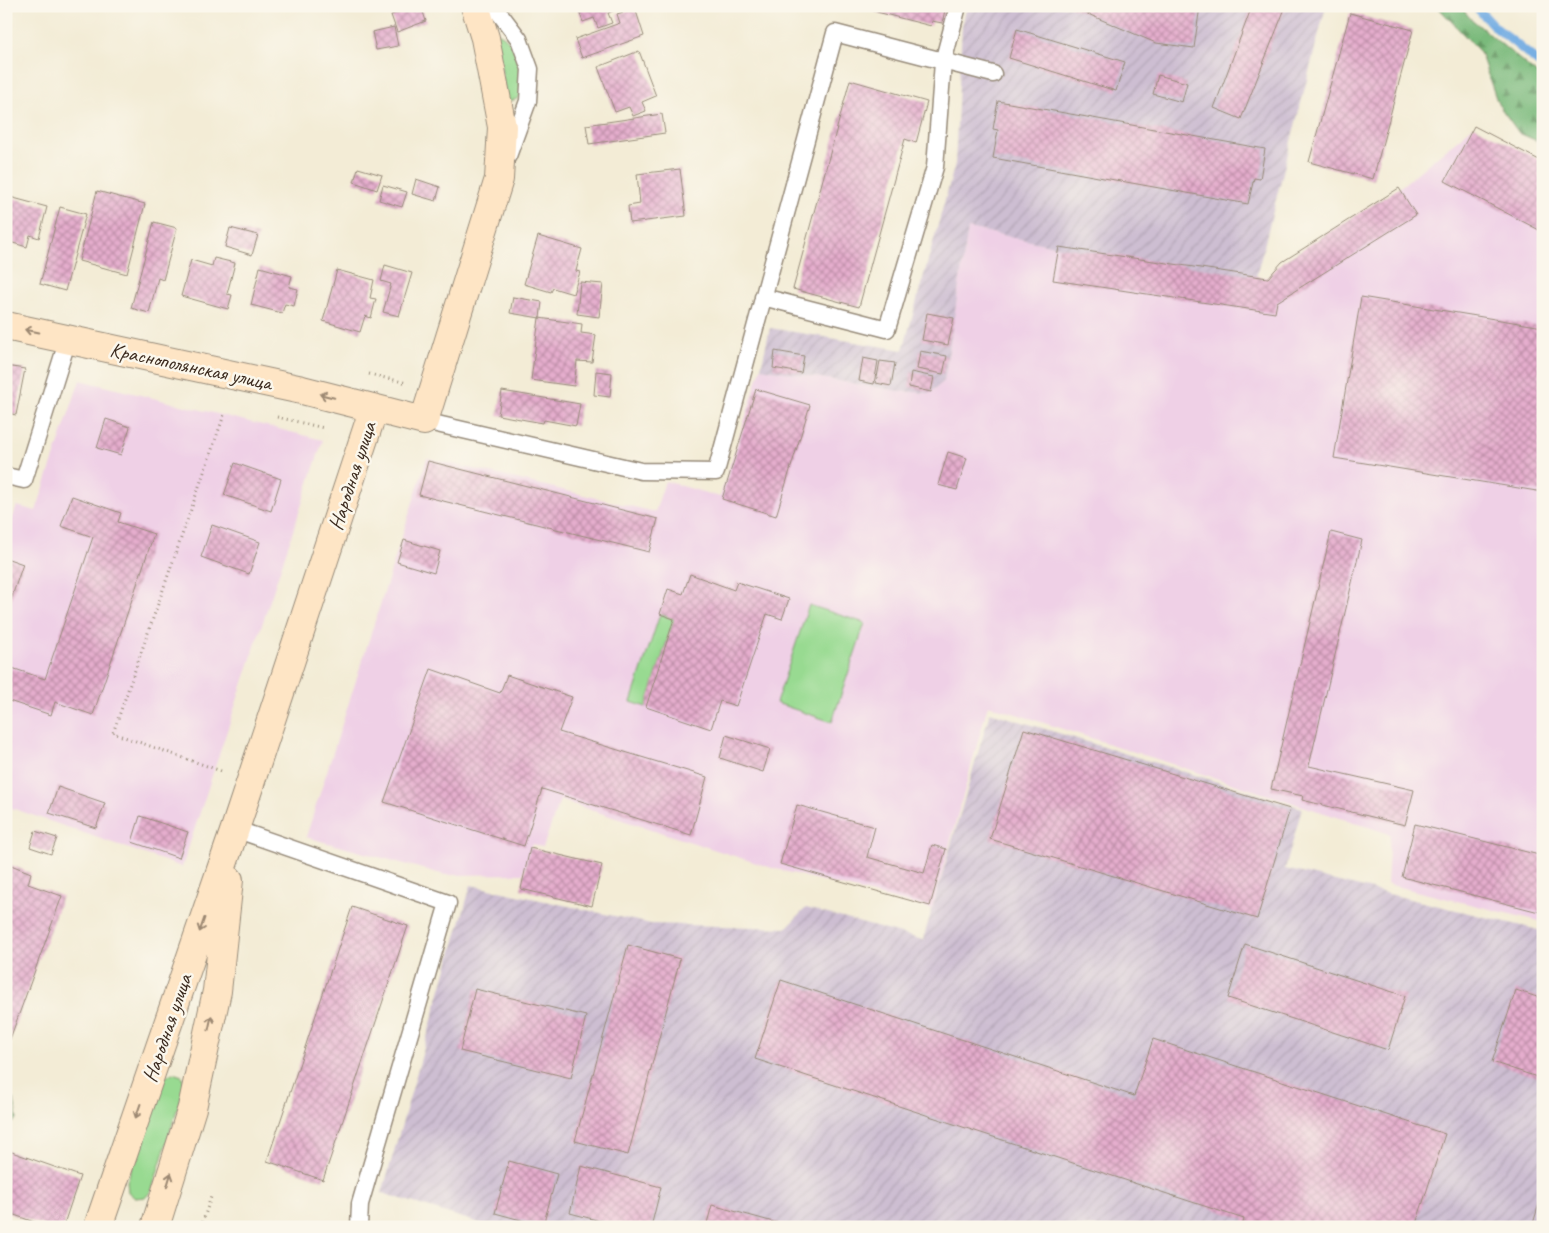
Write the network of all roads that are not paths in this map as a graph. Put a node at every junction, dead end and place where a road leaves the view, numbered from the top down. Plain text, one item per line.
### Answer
1 (475, 6) edge
2 (494, 6) edge
3 (958, 6) edge
4 (943, 62) junction
5 (993, 74) dead end
6 (499, 179) junction
7 (764, 297) junction
8 (6, 326) edge
9 (68, 339) junction
10 (374, 408) junction
11 (424, 421) junction
12 (8, 481) edge
13 (235, 829) junction
14 (98, 1227) edge
15 (155, 1227) edge
16 (359, 1227) edge

1 - 6 street
2 - 6 lane
3 - 4 lane
4 - 5 lane
4 - 7 lane
4 - 7 lane
6 - 11 street
7 - 11 lane
9 -> 8 street, Краснополянская улица
10 -> 9 street, Краснополянская улица
9 - 12 lane
10 - 11 street, Народная улица
10 - 13 street, Народная улица
13 -> 14 street, Народная улица
15 -> 13 street, Народная улица
13 - 16 lane

